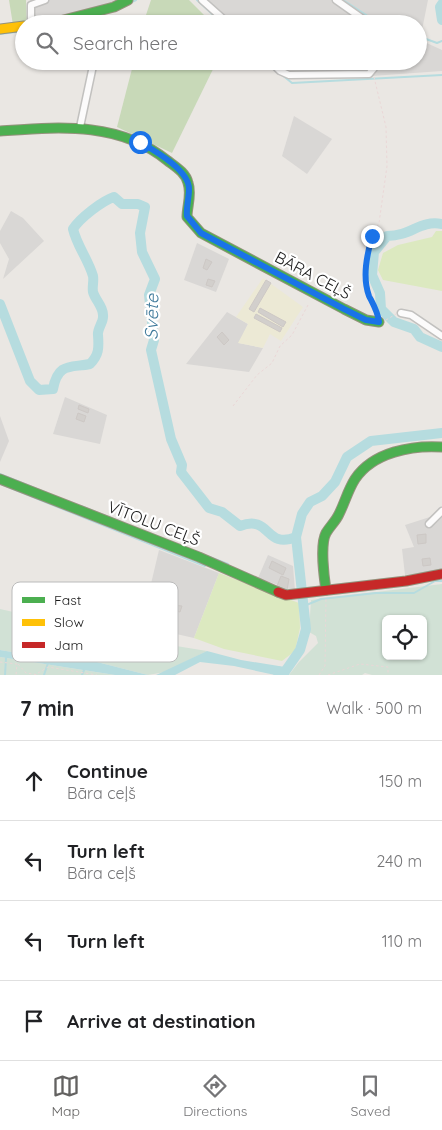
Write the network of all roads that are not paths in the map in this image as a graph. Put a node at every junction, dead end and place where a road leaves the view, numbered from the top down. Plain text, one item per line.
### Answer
1 (45, 0) edge
2 (128, 0) edge
3 (202, 0) edge
4 (336, 0) edge
5 (31, 15) edge
6 (83, 15) edge
7 (219, 15) edge
8 (357, 15) edge
9 (15, 28) edge
10 (0, 30) edge
11 (92, 70) edge
12 (279, 70) edge
13 (372, 70) edge
14 (80, 126) junction
15 (0, 131) edge
16 (399, 314) road end
17 (381, 322) road end
18 (442, 336) edge
19 (442, 446) edge
20 (0, 479) edge
21 (442, 511) edge
22 (429, 524) dead end
23 (442, 574) edge
24 (326, 592) junction

1 - 5 street
2 - 6 street
3 - 7 street
4 - 8 street
9 - 10 street
11 - 14 street
12 - 13 street
14 - 15 street, BĀRA CEĻŠ
14 - 17 street, BĀRA CEĻŠ
16 - 18 street
19 - 24 street
20 - 24 street, VĪTOLU CEĻŠ
21 - 22 street
23 - 24 street

